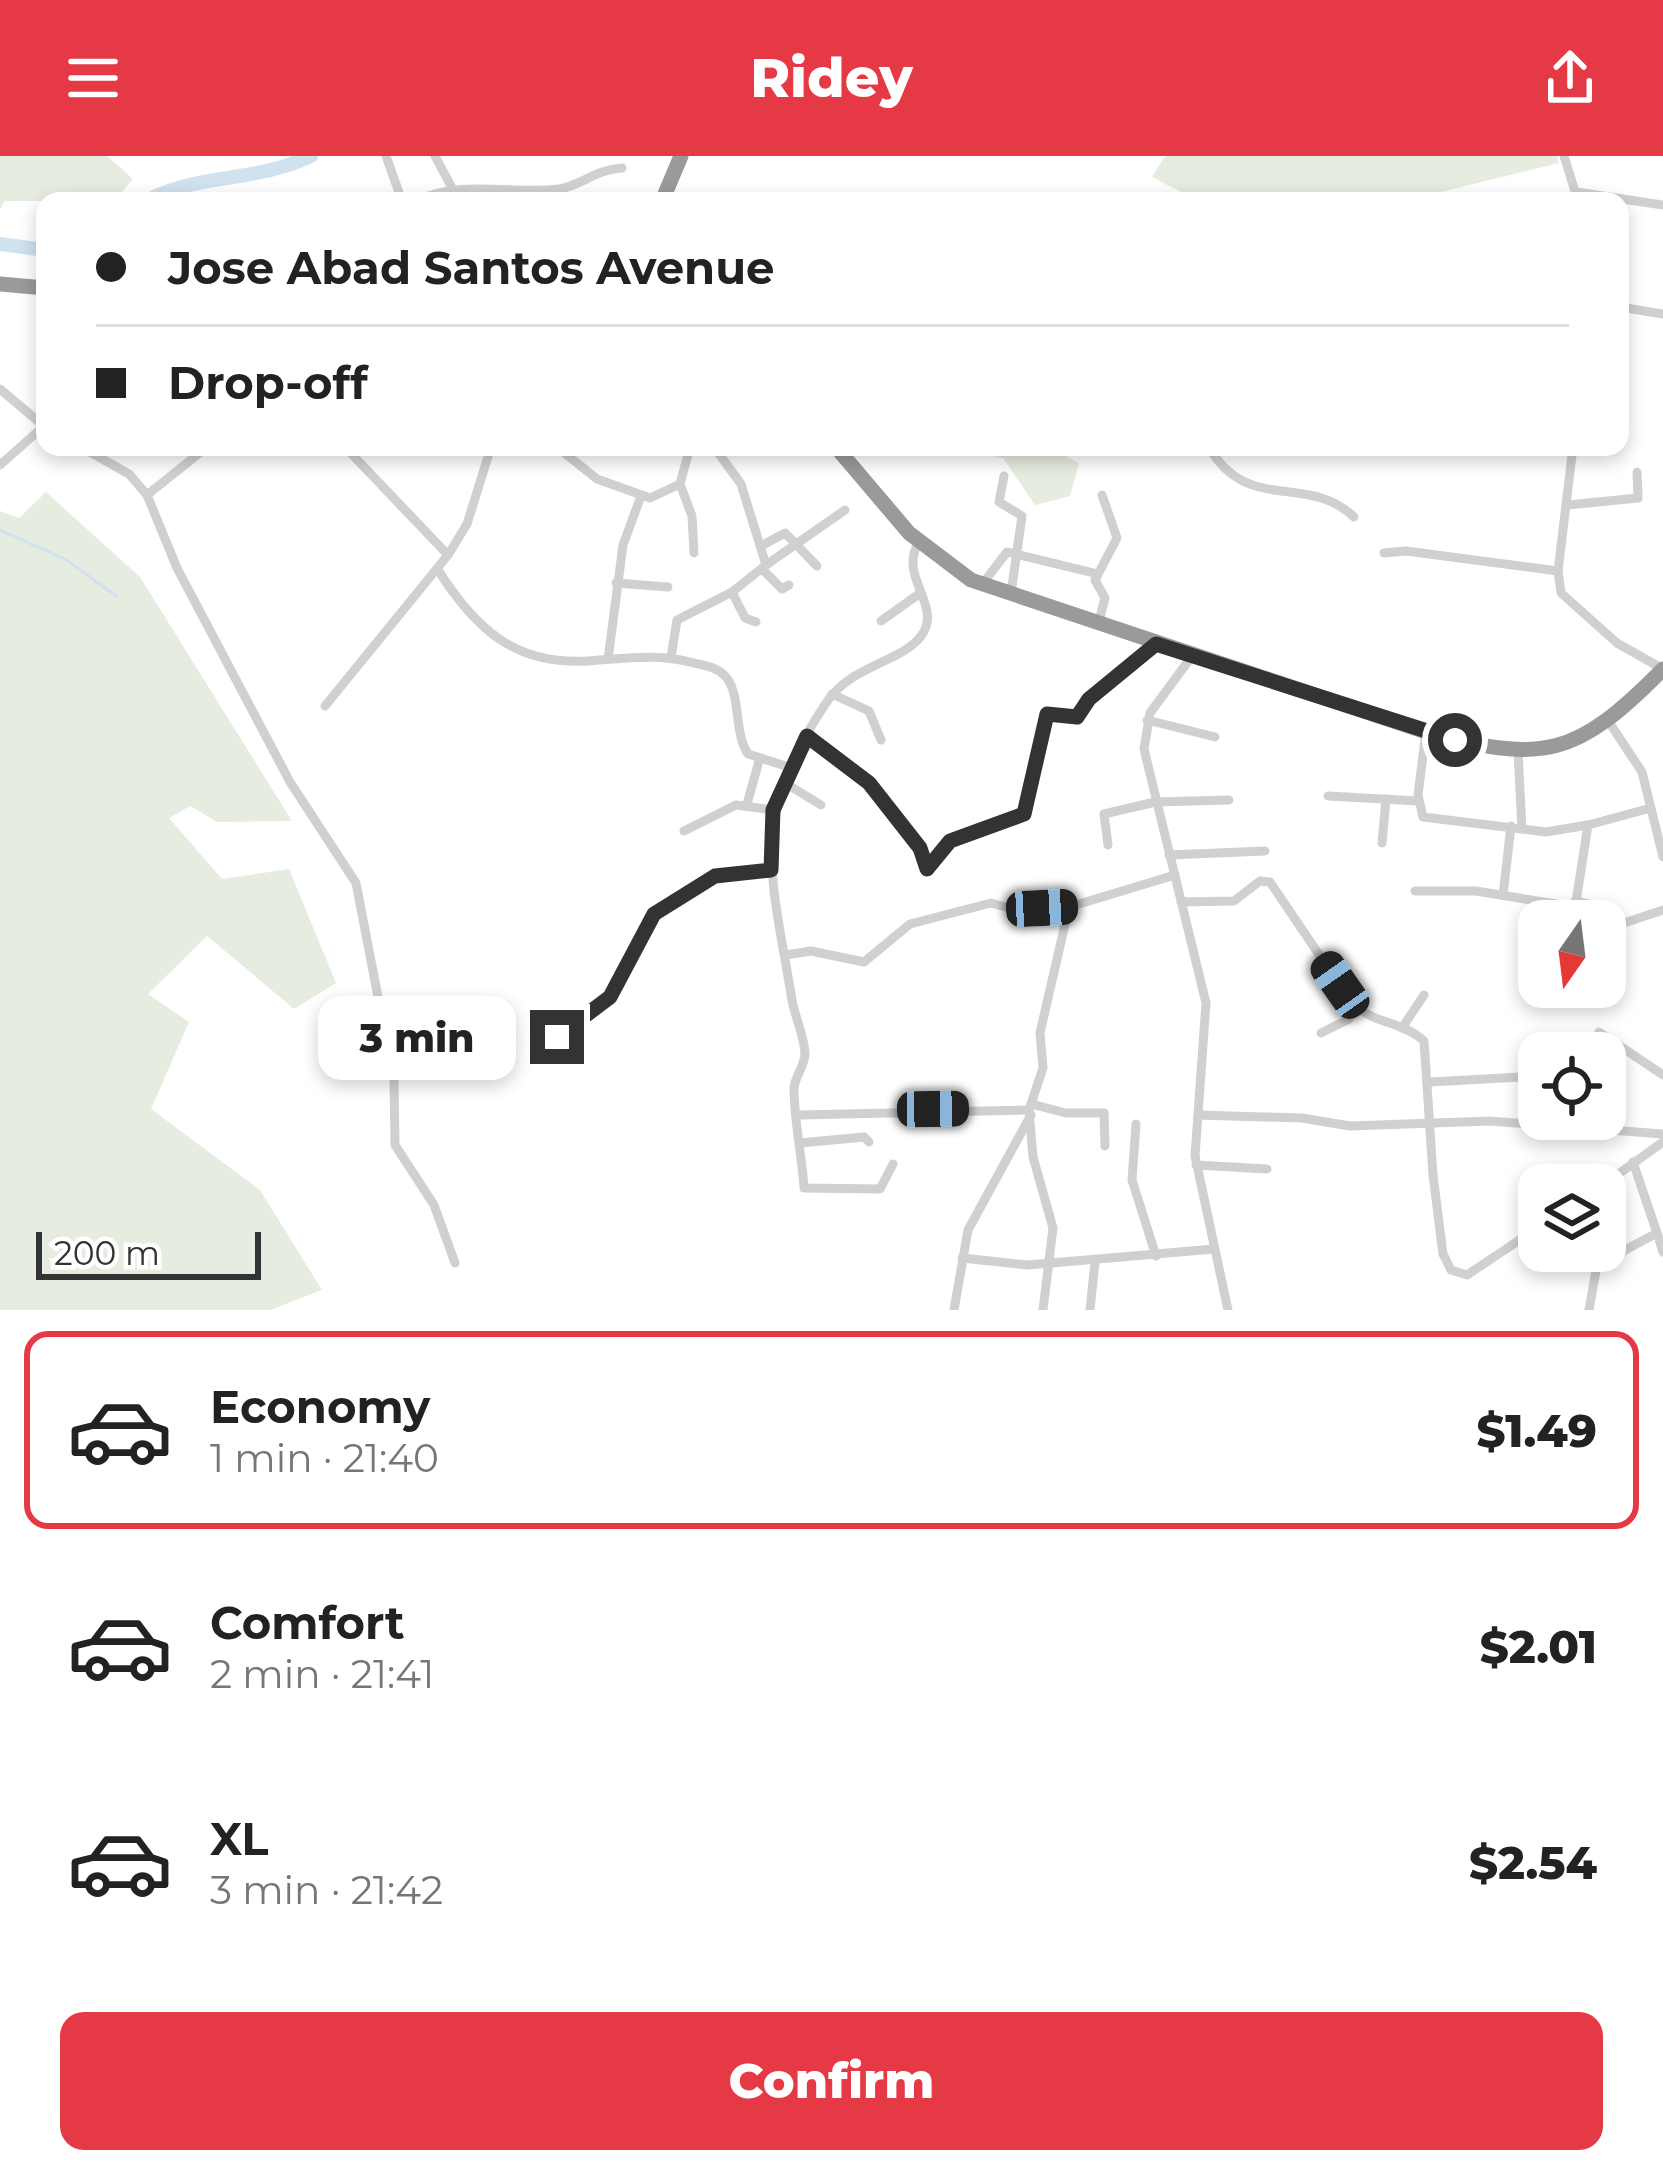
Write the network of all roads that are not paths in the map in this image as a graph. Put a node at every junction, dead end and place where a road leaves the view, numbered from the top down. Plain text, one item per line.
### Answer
1 (386, 156) edge
2 (435, 156) edge
3 (684, 156) edge
4 (1564, 156) edge
5 (622, 168) dead end
6 (565, 188) junction
7 (453, 190) junction
8 (399, 192) edge
9 (446, 192) edge
10 (565, 192) edge
11 (666, 192) edge
12 (674, 192) edge
13 (1577, 192) edge
14 (1629, 201) edge
15 (1663, 205) edge
16 (0, 284) edge
17 (36, 287) edge
18 (1629, 308) edge
19 (1663, 314) edge
20 (0, 388) edge
21 (36, 419) edge
22 (36, 435) edge
23 (97, 456) edge
24 (196, 456) edge
25 (354, 456) edge
26 (488, 456) edge
27 (568, 456) edge
28 (688, 456) edge
29 (721, 456) edge
30 (844, 456) edge
31 (1217, 456) edge
32 (1573, 456) edge
33 (0, 465) edge
34 (1637, 472) dead end
35 (1004, 476) dead end
36 (680, 484) junction
37 (147, 495) junction
38 (1102, 495) dead end
39 (641, 496) junction
40 (1568, 505) junction
41 (845, 510) dead end
42 (1354, 517) dead end
43 (919, 542) junction
44 (761, 546) junction
45 (798, 546) junction
46 (694, 553) dead end
47 (1018, 554) junction
48 (1384, 554) dead end
49 (448, 555) junction
50 (817, 566) dead end
51 (765, 568) junction
52 (438, 570) junction
53 (1558, 571) junction
54 (1098, 574) junction
55 (616, 583) junction
56 (789, 585) dead end
57 (981, 585) junction
58 (668, 587) dead end
59 (731, 592) junction
60 (919, 594) junction
61 (1010, 596) junction
62 (881, 621) dead end
63 (756, 622) dead end
64 (1099, 625) junction
65 (1156, 644) junction
66 (1192, 656) junction
67 (671, 657) junction
68 (608, 659) junction
69 (1663, 669) edge
70 (832, 694) junction
71 (325, 706) dead end
72 (1147, 720) junction
73 (1609, 722) junction
74 (1426, 732) junction
75 (807, 736) junction
76 (1215, 737) dead end
77 (881, 740) dead end
78 (1519, 751) junction
79 (759, 761) junction
80 (792, 768) junction
81 (785, 783) junction
82 (1328, 796) dead end
83 (1386, 799) junction
84 (1229, 800) dead end
85 (1418, 801) junction
86 (1155, 802) junction
87 (747, 804) junction
88 (821, 805) dead end
89 (1651, 808) junction
90 (773, 810) junction
91 (1588, 825) junction
92 (1516, 828) junction
93 (684, 832) dead end
94 (1382, 843) dead end
95 (1108, 845) dead end
96 (1265, 850) dead end
97 (1169, 855) junction
98 (1663, 857) edge
99 (771, 870) junction
100 (1175, 875) junction
101 (1415, 890) dead end
102 (1503, 895) junction
103 (1543, 900) edge
104 (1576, 900) edge
105 (1181, 902) junction
106 (1069, 907) junction
107 (1663, 910) edge
108 (1627, 922) dead end
109 (785, 955) junction
110 (1424, 994) dead end
111 (1355, 1007) junction
112 (1402, 1028) junction
113 (1321, 1033) dead end
114 (1626, 1050) edge
115 (568, 1060) dead end
116 (1663, 1075) edge
117 (1518, 1077) edge
118 (1430, 1082) junction
119 (1030, 1109) junction
120 (1198, 1114) junction
121 (798, 1115) junction
122 (1431, 1123) junction
123 (1136, 1124) dead end
124 (1663, 1138) edge
125 (869, 1142) dead end
126 (800, 1143) junction
127 (1105, 1146) dead end
128 (1633, 1162) junction
129 (893, 1164) dead end
130 (1196, 1165) junction
131 (1626, 1167) edge
132 (1267, 1169) dead end
133 (1657, 1232) junction
134 (1518, 1241) edge
135 (1214, 1249) junction
136 (1663, 1252) edge
137 (1156, 1256) junction
138 (962, 1258) junction
139 (1095, 1262) junction
140 (455, 1263) dead end
141 (1049, 1264) junction
142 (954, 1310) edge
143 (1043, 1310) edge
144 (1090, 1310) edge
145 (1228, 1310) edge
146 (1589, 1310) edge

1 - 8 street
2 - 7 street
3 - 11 highway
3 - 12 highway
4 - 13 street
5 - 6 street
6 - 7 street
6 - 10 street
7 - 9 street
14 - 15 street
16 - 17 highway
18 - 19 street
20 - 21 street
22 - 33 street
23 - 37 street
24 - 37 street
25 - 49 street
26 - 49 street
27 - 39 street
28 - 36 street
29 - 44 street
30 - 43 highway
31 - 42 street
32 - 40 street
34 - 40 street
35 - 47 street
36 - 39 street
36 - 46 street
37 - 140 street
38 - 54 street
39 - 55 street
40 - 53 street
41 - 45 street
43 - 57 highway
43 - 60 street
44 - 45 street
44 - 51 street
45 - 50 street
45 - 51 street
47 - 54 street
47 - 57 street
47 - 61 street
48 - 53 street
49 - 52 street
51 - 56 street
51 - 59 street
52 - 68 street
52 - 71 street
53 - 69 street
54 - 64 street
55 - 58 street
55 - 68 street
57 - 61 highway
59 - 63 street
59 - 67 street
60 - 62 street
60 - 70 street
61 - 64 highway
64 - 65 highway
65 - 66 highway
65 - 75 street
66 - 72 street
66 - 74 highway
67 - 68 street
67 - 79 street
69 - 73 highway
70 - 75 street
70 - 77 street
72 - 76 street
72 - 86 street
73 - 78 highway
73 - 89 street
74 - 78 highway
74 - 85 street
75 - 80 street
78 - 92 street
79 - 80 street
79 - 87 street
80 - 81 street
81 - 88 street
81 - 90 street
82 - 83 street
83 - 85 street
83 - 94 street
84 - 86 street
85 - 92 street
86 - 95 street
86 - 97 street
87 - 90 street
87 - 93 street
89 - 91 street
89 - 98 street
90 - 99 street
91 - 92 street
91 - 104 street
92 - 102 street
96 - 97 street
97 - 100 street
99 - 109 street
99 - 115 street
100 - 105 street
100 - 106 street
101 - 102 street
102 - 103 street
105 - 111 street
105 - 120 street
106 - 109 street
106 - 119 street
107 - 108 street
109 - 121 street
110 - 112 street
111 - 112 street
111 - 113 street
112 - 118 street
114 - 116 street
117 - 118 street
118 - 122 street
119 - 121 street
119 - 127 street
119 - 138 street
119 - 141 street
120 - 122 street
120 - 130 street
121 - 126 street
122 - 124 street
122 - 134 street
123 - 137 street
124 - 128 street
125 - 126 street
126 - 129 street
128 - 131 street
128 - 133 street
130 - 132 street
130 - 135 street
133 - 136 street
133 - 146 street
135 - 137 street
135 - 145 street
137 - 139 street
138 - 141 street
138 - 142 street
139 - 141 street
139 - 144 street
141 - 143 street

